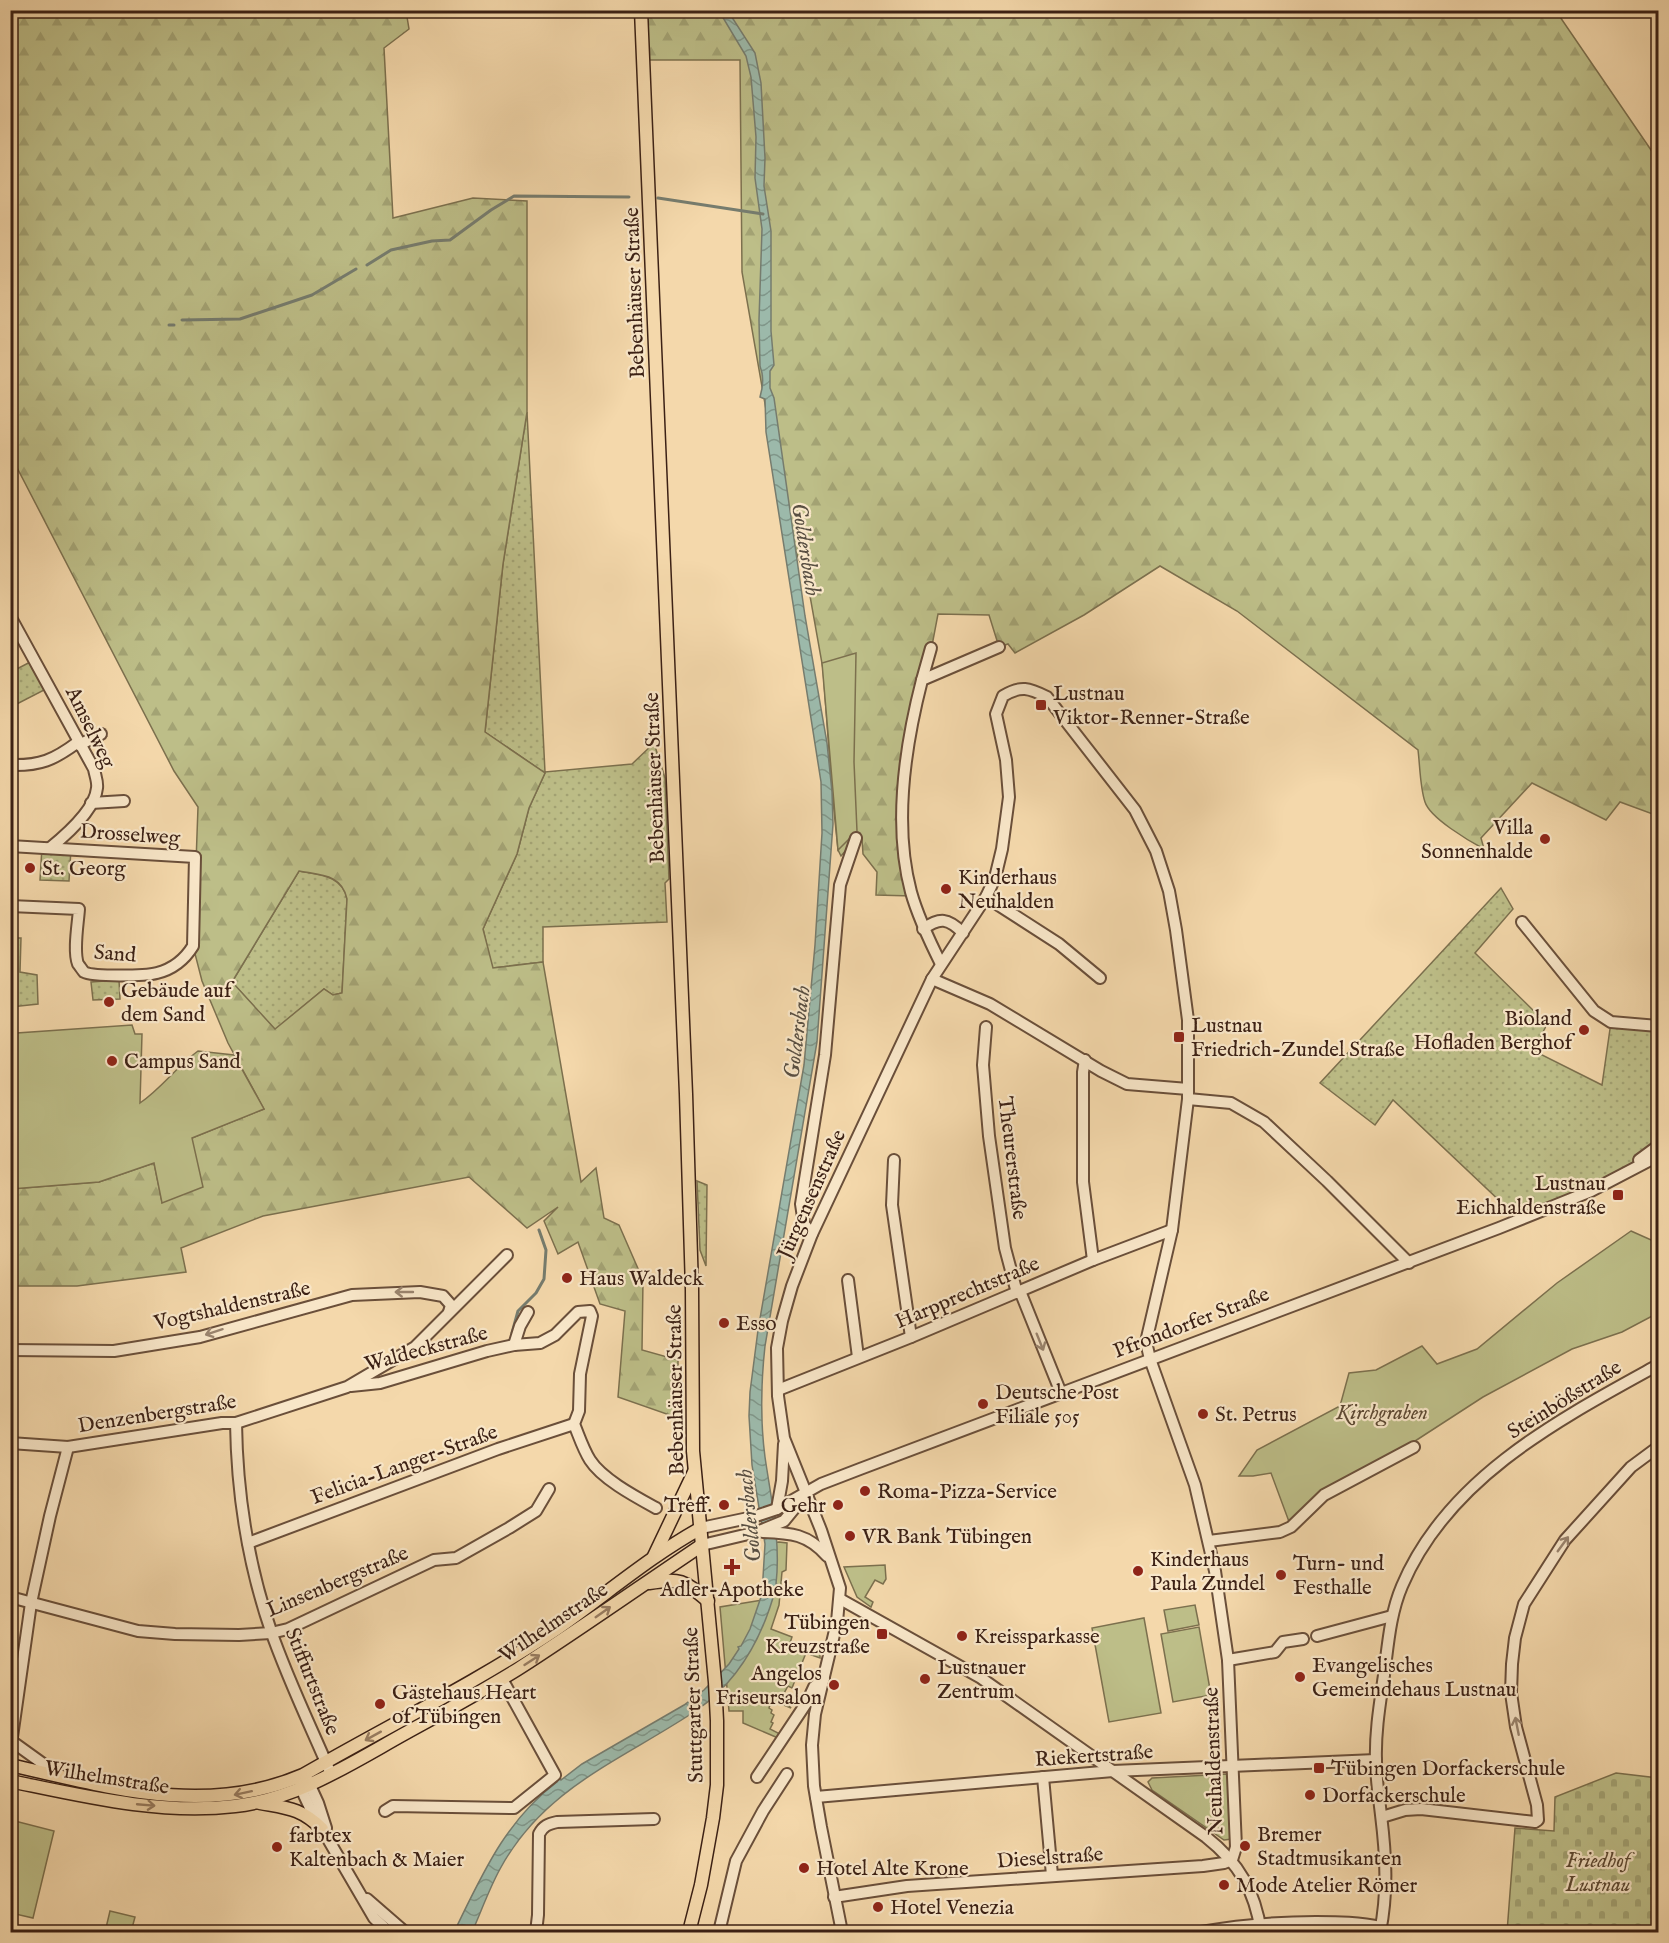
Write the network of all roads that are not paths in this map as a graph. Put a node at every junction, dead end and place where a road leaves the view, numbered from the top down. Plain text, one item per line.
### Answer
1 (641, 10) edge
2 (10, 616) edge
3 (999, 647) dead end
4 (931, 648) dead end
5 (922, 680) junction
6 (101, 734) dead end
7 (78, 743) junction
8 (10, 765) edge
9 (124, 801) dead end
10 (91, 803) junction
11 (856, 838) dead end
12 (10, 846) edge
13 (50, 848) junction
14 (986, 897) junction
15 (10, 906) edge
16 (1522, 922) dead end
17 (924, 929) junction
18 (963, 933) junction
19 (193, 946) joint
20 (940, 964) junction
21 (1100, 978) dead end
22 (932, 979) junction
23 (1659, 1026) edge
24 (986, 1027) dead end
25 (1087, 1061) junction
26 (1188, 1094) junction
27 (1659, 1146) edge
28 (1659, 1156) edge
29 (894, 1160) dead end
30 (1591, 1191) junction
31 (1172, 1230) junction
32 (812, 1234) junction
33 (507, 1255) dead end
34 (1093, 1260) junction
35 (1408, 1263) junction
36 (848, 1280) dead end
37 (1018, 1292) junction
38 (449, 1312) junction
39 (528, 1312) dead end
40 (911, 1337) junction
41 (514, 1345) junction
42 (10, 1350) edge
43 (858, 1357) junction
44 (1150, 1359) junction
45 (1659, 1365) edge
46 (347, 1387) junction
47 (778, 1390) junction
48 (1061, 1393) junction
49 (236, 1423) junction
50 (574, 1424) junction
51 (784, 1438) junction
52 (10, 1443) edge
53 (68, 1447) junction
54 (1414, 1447) dead end
55 (1659, 1447) edge
56 (695, 1471) junction
57 (782, 1481) junction
58 (549, 1490) dead end
59 (807, 1494) junction
60 (656, 1508) dead end
61 (777, 1509) junction
62 (783, 1527) junction
63 (701, 1528) junction
64 (1209, 1541) junction
65 (248, 1543) junction
66 (702, 1545) junction
67 (653, 1557) junction
68 (831, 1561) junction
69 (645, 1584) junction
70 (10, 1597) edge
71 (840, 1599) junction
72 (708, 1601) junction
73 (31, 1604) junction
74 (1392, 1616) junction
75 (271, 1633) junction
76 (1317, 1636) dead end
77 (1303, 1639) dead end
78 (1228, 1660) junction
79 (824, 1678) junction
80 (502, 1679) junction
81 (11, 1744) edge
82 (1376, 1760) junction
83 (326, 1762) junction
84 (10, 1765) edge
85 (1232, 1767) junction
86 (35, 1771) junction
87 (1113, 1771) junction
88 (331, 1774) junction
89 (787, 1774) dead end
90 (757, 1777) dead end
91 (1043, 1777) junction
92 (63, 1778) junction
93 (10, 1781) edge
94 (304, 1782) junction
95 (32, 1785) junction
96 (816, 1797) junction
97 (256, 1803) junction
98 (385, 1811) dead end
99 (1382, 1817) junction
100 (654, 1819) dead end
101 (322, 1829) junction
102 (331, 1843) junction
103 (1232, 1860) junction
104 (1052, 1875) junction
105 (356, 1889) junction
106 (834, 1898) junction
107 (1260, 1928) edge
108 (1381, 1930) edge
109 (389, 1932) edge
110 (405, 1932) edge
111 (536, 1932) edge
112 (689, 1932) edge
113 (718, 1932) edge
114 (842, 1932) edge
115 (1201, 1932) edge

1 - 56 main road, Bebenhäuser Straße
2 - 7 street, Amselweg
3 - 5 street
4 - 5 street
5 - 17 street
6 - 7 street
7 - 8 street
7 - 10 street, Amselweg
9 - 10 street
10 - 13 street, Amselweg
11 - 32 street
12 - 13 street, Drosselweg
13 - 19 street, Drosselweg
14 - 18 street, Jürgensenstraße
14 - 21 street
14 - 26 street, Jürgensenstraße
15 - 19 street, Sand
16 - 23 street
17 - 18 street
17 - 20 street
18 - 20 street, Jürgensenstraße
20 - 22 street, Jürgensenstraße
22 - 25 street
22 - 32 street, Jürgensenstraße
24 - 37 street, Theurerstraße
25 - 26 street
25 - 34 street
26 - 31 street, Neuhaldenstraße
26 - 35 street
27 - 30 street, Pfrondorfer Straße
28 - 30 street, Pfrondorfer Straße
29 - 40 street
30 - 35 street, Pfrondorfer Straße
31 - 34 street, Harpprechtstraße
31 - 44 street, Neuhaldenstraße
32 - 47 street, Jürgensenstraße
33 - 38 street, Denzenbergstraße
34 - 37 street, Harpprechtstraße
35 - 44 street, Pfrondorfer Straße
36 - 43 street
37 - 40 street, Harpprechtstraße
37 -> 48 street, Theurerstraße
38 -> 42 street, Vogtshaldenstraße
38 - 46 street, Denzenbergstraße
39 - 41 street, Waldeckstraße
40 - 43 street, Harpprechtstraße
41 - 46 street, Waldeckstraße
41 - 50 street, Waldeckstraße
43 - 47 street, Harpprechtstraße
44 - 48 street, Pfrondorfer Straße
44 - 64 street, Neuhaldenstraße
45 - 74 street, Steinbößstraße
46 - 49 street, Denzenbergstraße
47 - 51 street, Jürgensenstraße
48 - 59 street, Pfrondorfer Straße
49 - 53 street, Denzenbergstraße
49 - 65 street, Stiffurtstraße
50 - 60 street
50 - 65 street, Felicia-Langer-Straße
51 - 57 street, Jürgensenstraße
51 - 59 street, Jürgensenstraße
52 - 53 street, Denzenbergstraße
53 - 73 street
54 - 64 street
99 -> 55 street
56 - 63 main road, Bebenhäuser Straße
56 - 67 main road
57 - 59 street
57 - 61 street, Jürgensenstraße
58 - 75 street, Linsenbergstraße
59 - 61 street, Pfrondorfer Straße
59 - 62 street, Pfrondorfer Straße
59 - 68 street, Jürgensenstraße
61 - 63 street, Pfrondorfer Straße
62 - 66 street, Pfrondorfer Straße
62 - 68 street
63 - 66 main road, Bebenhäuser Straße
63 - 67 main road, Wilhelmstraße
64 - 78 street, Neuhaldenstraße
65 - 75 street, Stiffurtstraße
66 - 69 main road, Wilhelmstraße
66 - 72 main road, Stuttgarter Straße
67 -> 83 main road, Wilhelmstraße
68 - 71 street, Jürgensenstraße
69 - 72 main road
80 -> 69 main road, Wilhelmstraße
70 - 73 street, Linsenbergstraße
71 - 79 street
71 - 87 street
72 - 112 main road, Stuttgarter Straße
73 - 75 street, Linsenbergstraße
73 - 81 street
74 - 76 street
74 - 82 street, Steinbößstraße
75 - 83 street, Stiffurtstraße
77 - 78 street, Neuhaldenstraße
78 - 85 street, Neuhaldenstraße
79 - 90 street
79 - 96 street
80 - 88 main road, Wilhelmstraße
80 - 98 street
81 - 92 street, Wilhelmstraße
82 - 85 street, Riekertstraße
82 - 99 street, Steinbößstraße
83 - 88 street, Stiffurtstraße
83 - 94 main road, Wilhelmstraße
84 - 86 main road, Wilhelmstraße
85 - 87 street, Riekertstraße
85 - 103 street, Neuhaldenstraße
86 - 92 main road, Wilhelmstraße
86 - 95 main road
87 - 91 street, Riekertstraße
87 - 103 street
88 - 94 main road, Wilhelmstraße
89 - 113 street
91 - 96 street, Riekertstraße
91 - 104 street
94 -> 92 main road, Wilhelmstraße
93 - 95 main road, Wilhelmstraße
94 - 97 main road, Wilhelmstraße
94 - 101 street
94 - 102 street
95 -> 97 main road, Wilhelmstraße
96 - 106 street
97 - 101 main road
99 - 108 street, Steinbößstraße
100 - 111 street
101 - 102 street
102 - 105 street
103 - 104 street, Dieselstraße
103 - 107 street
104 - 106 street, Dieselstraße
105 - 109 street
105 - 110 street
106 - 114 street
107 - 108 street
107 - 115 street

